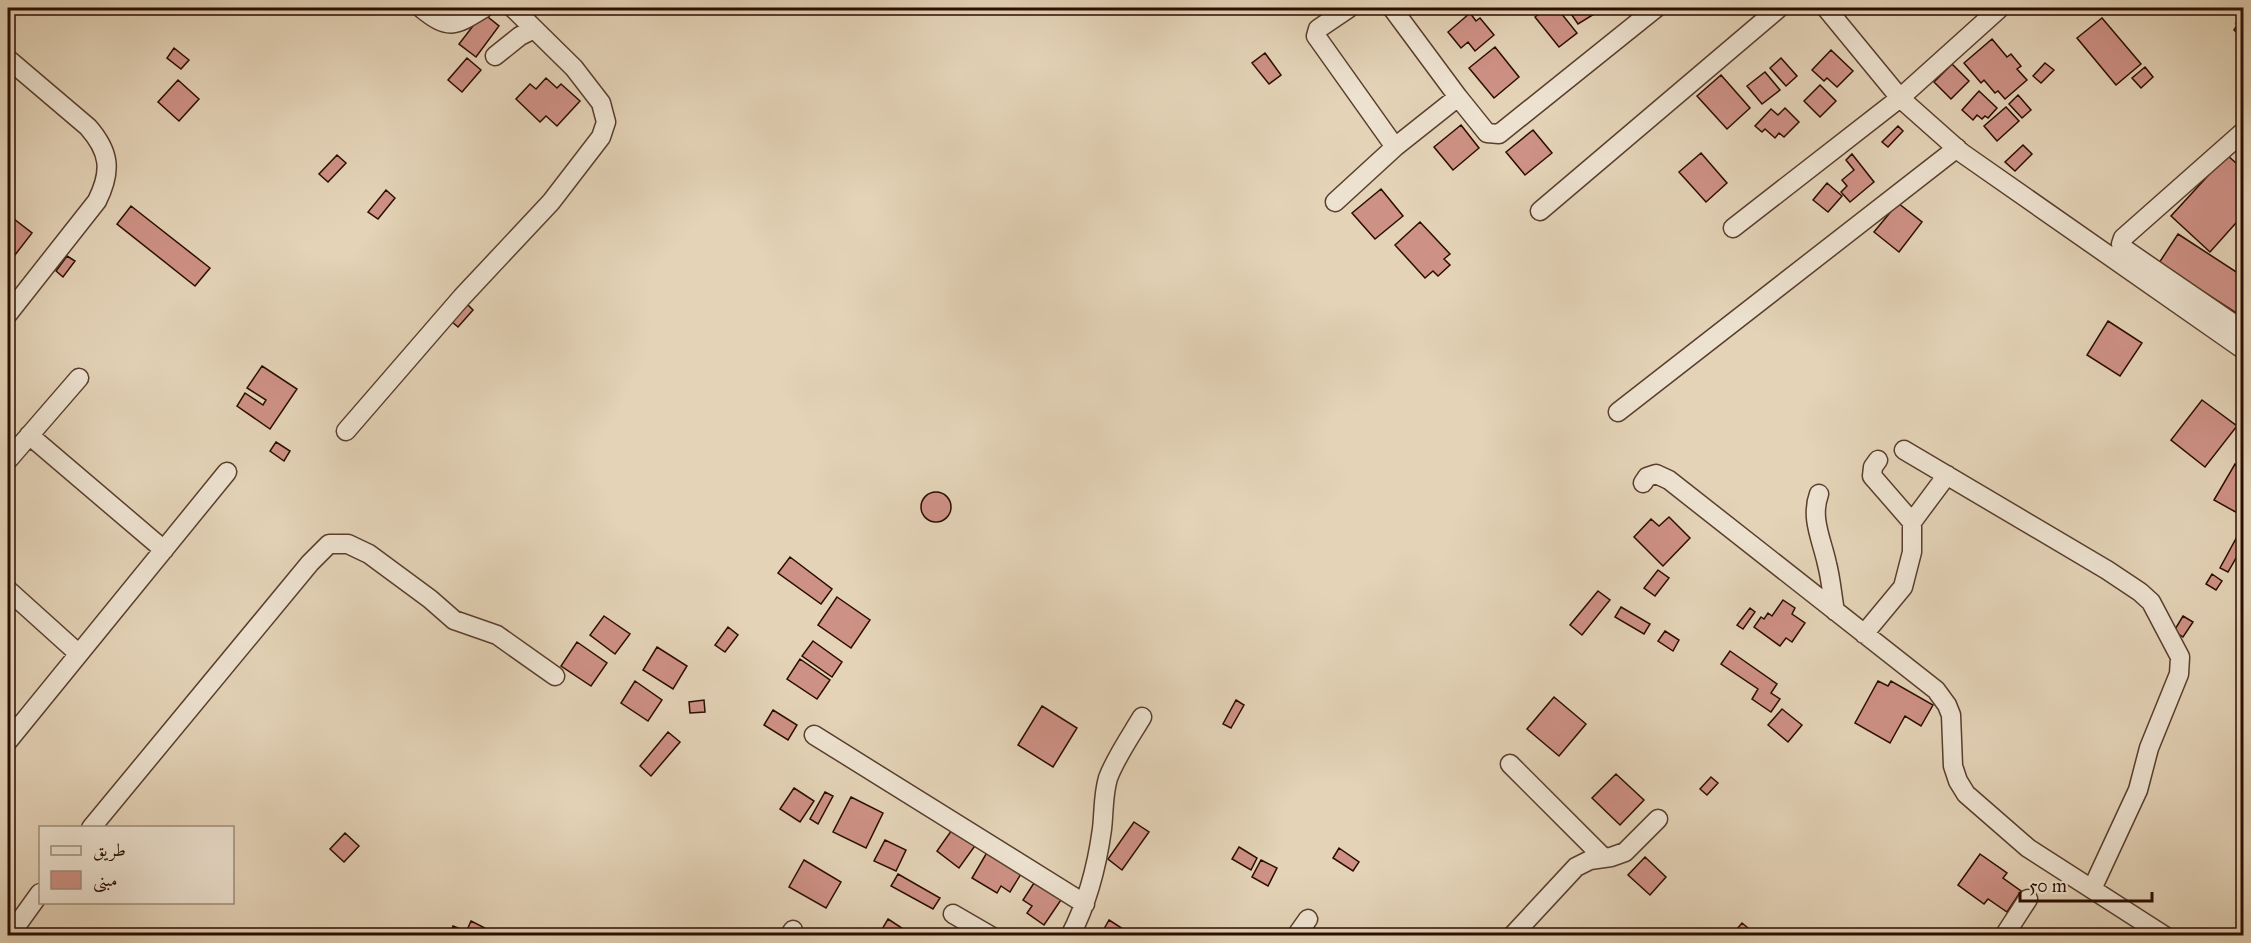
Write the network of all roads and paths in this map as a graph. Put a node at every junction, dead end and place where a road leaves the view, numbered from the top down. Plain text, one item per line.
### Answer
1 (421, 8) edge
2 (484, 8) edge
3 (513, 8) edge
4 (1349, 8) edge
5 (1392, 8) edge
6 (1656, 8) edge
7 (1779, 8) edge
8 (1826, 8) edge
9 (2000, 8) edge
10 (534, 29) junction
11 (495, 56) dead end
12 (8, 59) edge
13 (1458, 97) junction
14 (1900, 98) junction
15 (2244, 131) edge
16 (1395, 147) junction
17 (1957, 148) junction
18 (1335, 202) dead end
19 (1540, 211) dead end
20 (1733, 228) dead end
21 (8, 314) edge
22 (2244, 332) edge
23 (2244, 350) edge
24 (79, 378) dead end
25 (1618, 412) dead end
26 (346, 431) dead end
27 (29, 435) junction
28 (1904, 450) dead end
29 (8, 460) edge
30 (1878, 460) dead end
31 (227, 472) dead end
32 (1947, 475) junction
33 (1642, 483) dead end
34 (1819, 494) dead end
35 (1912, 522) junction
36 (164, 550) junction
37 (8, 590) edge
38 (1835, 611) junction
39 (1863, 634) junction
40 (79, 654) junction
41 (555, 676) dead end
42 (1142, 717) dead end
43 (814, 735) dead end
44 (8, 741) edge
45 (1510, 764) dead end
46 (1658, 819) dead end
47 (93, 826) edge
48 (1603, 857) junction
49 (2092, 889) junction
50 (39, 894) edge
51 (2028, 899) dead end
52 (1085, 904) junction
53 (953, 914) dead end
54 (1308, 919) dead end
55 (9, 936) edge
56 (991, 936) edge
57 (1070, 936) edge
58 (1296, 936) edge
59 (1512, 936) edge
60 (2004, 936) edge
61 (2165, 936) edge

1 - 2 street
3 - 10 street
4 - 16 street
5 - 13 street
6 - 13 street
7 - 19 street
8 - 14 street
9 - 14 street
10 - 11 street
10 - 26 street
12 - 21 street
13 - 16 street
14 - 17 street
14 - 20 street
15 - 22 street
16 - 18 street
17 - 23 street
17 - 25 street
24 - 27 street
27 - 29 street
27 - 36 street
28 - 32 street
30 - 35 street
31 - 36 street
32 - 35 street
32 - 49 street
33 - 38 street
34 - 38 street
35 - 39 street
36 - 40 street
37 - 40 street
38 - 39 street
39 - 49 street
40 - 44 street
41 - 47 street
42 - 52 street
43 - 52 street
45 - 48 street
46 - 48 street
48 - 59 street
49 - 61 street
50 - 55 street
51 - 60 street
52 - 57 street
53 - 56 street
54 - 58 street

